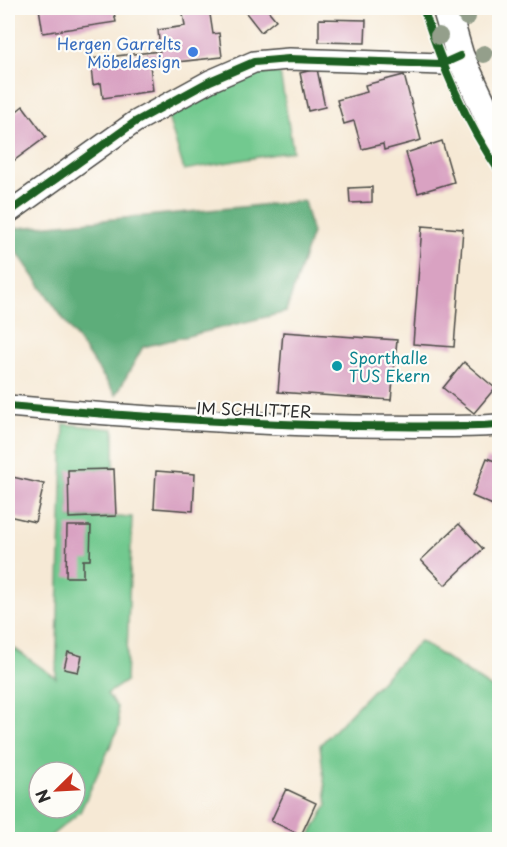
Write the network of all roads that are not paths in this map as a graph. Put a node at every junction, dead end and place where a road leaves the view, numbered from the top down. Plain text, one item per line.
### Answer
1 (446, 8) edge
2 (460, 56) junction
3 (500, 141) edge
4 (8, 213) edge
5 (8, 406) edge
6 (500, 425) edge

1 - 2 street
2 - 3 street
2 - 4 street
5 - 6 street, IM SCHLITTER

